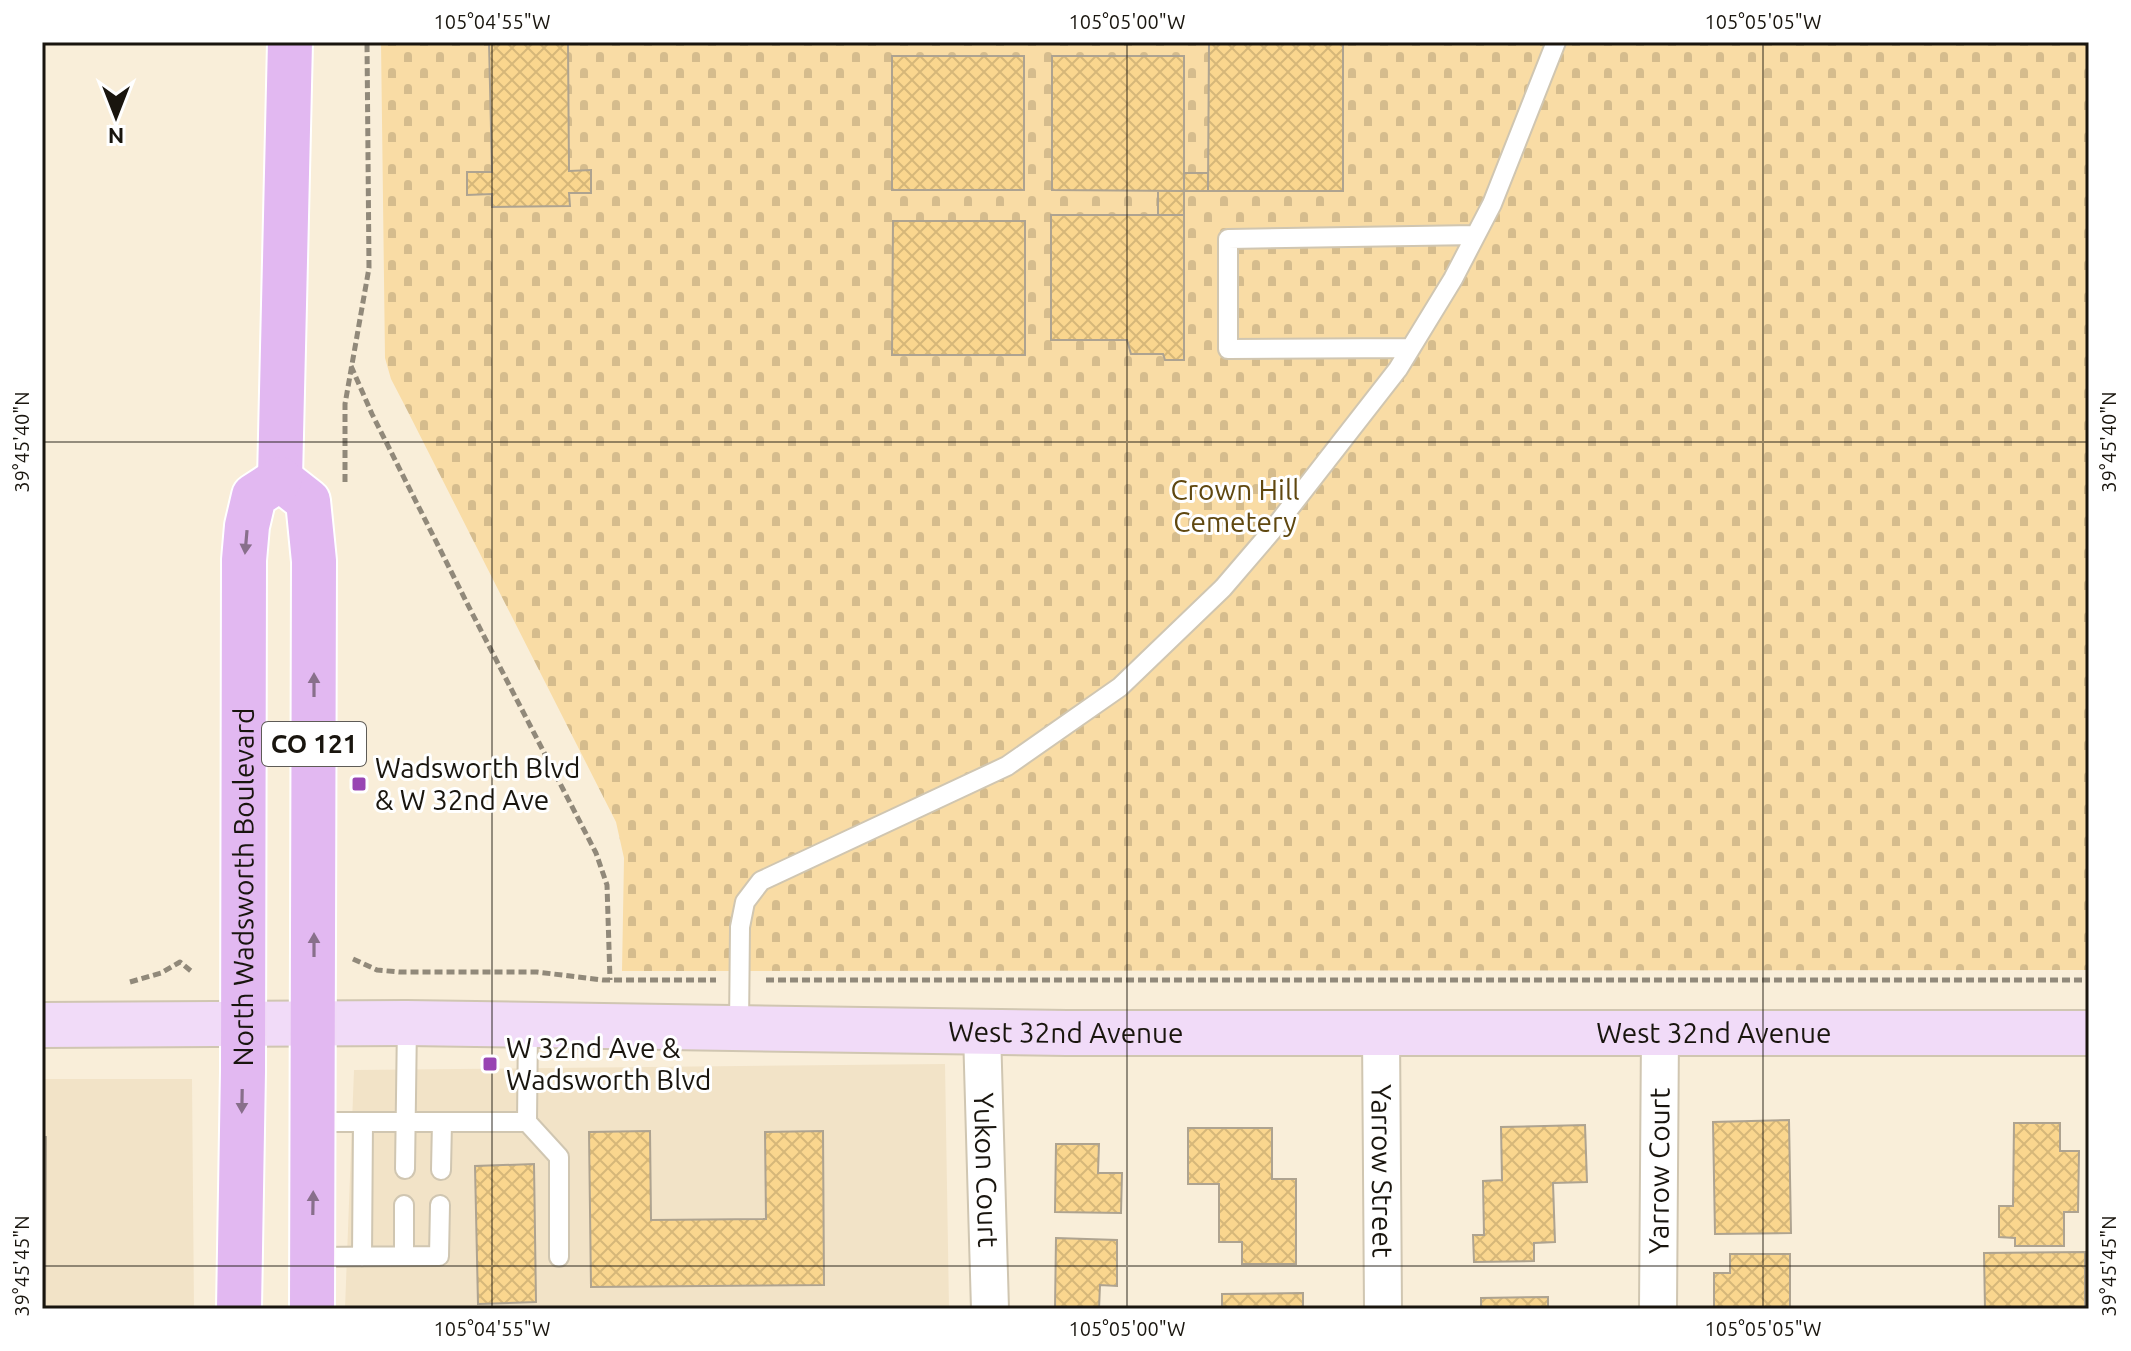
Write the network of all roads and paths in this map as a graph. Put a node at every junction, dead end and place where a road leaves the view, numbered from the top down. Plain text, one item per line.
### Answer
1 (290, 42) edge
2 (367, 42) edge
3 (1556, 42) edge
4 (1476, 235) junction
5 (1411, 348) junction
6 (351, 365) junction
7 (280, 479) junction
8 (345, 488) dead end
9 (350, 953) dead end
10 (191, 971) dead end
11 (610, 980) junction
12 (2089, 980) edge
13 (739, 981) junction
14 (126, 983) dead end
15 (243, 1023) junction
16 (314, 1023) junction
17 (407, 1023) junction
18 (42, 1025) edge
19 (528, 1025) junction
20 (739, 1027) junction
21 (982, 1032) junction
22 (1381, 1033) junction
23 (1660, 1033) junction
24 (2089, 1033) edge
25 (314, 1122) junction
26 (363, 1122) junction
27 (406, 1122) junction
28 (442, 1122) junction
29 (527, 1122) junction
30 (405, 1169) dead end
31 (441, 1170) dead end
32 (404, 1205) dead end
33 (440, 1205) dead end
34 (404, 1256) junction
35 (313, 1257) junction
36 (362, 1257) junction
37 (559, 1257) dead end
38 (239, 1309) edge
39 (312, 1309) edge
40 (990, 1309) edge
41 (1383, 1309) edge
42 (1658, 1309) edge

1 - 7 main road
2 - 6 path
3 - 4 lane
4 - 5 lane
4 - 5 lane
5 - 13 lane
6 - 8 path
6 - 11 path
7 -> 15 main road, North Wadsworth Boulevard / CO 121
16 -> 7 main road, CO 121
9 - 11 path
10 - 14 path
11 - 13 path
12 - 13 path
13 - 20 lane
15 - 16 street, West 32nd Avenue
15 - 18 street, West 32nd Avenue
15 -> 38 main road, North Wadsworth Boulevard / CO 121
16 - 17 street, West 32nd Avenue
16 - 25 main road, CO 121
17 - 19 street, West 32nd Avenue
17 - 27 lane
19 - 20 street, West 32nd Avenue
19 - 29 lane
20 - 21 street, West 32nd Avenue
21 - 22 street, West 32nd Avenue
21 - 40 street, Yukon Court
22 - 23 street, West 32nd Avenue
22 - 41 street, Yarrow Street
23 - 24 street, West 32nd Avenue
23 - 42 street, Yarrow Court
25 - 26 lane
35 -> 25 main road, CO 121
26 - 27 lane
26 - 36 lane
27 - 28 lane
27 - 30 lane
28 - 29 lane
28 - 31 lane
29 - 37 lane
32 - 34 lane
33 - 34 lane
34 - 36 lane
35 - 36 lane
35 - 39 main road, CO 121

